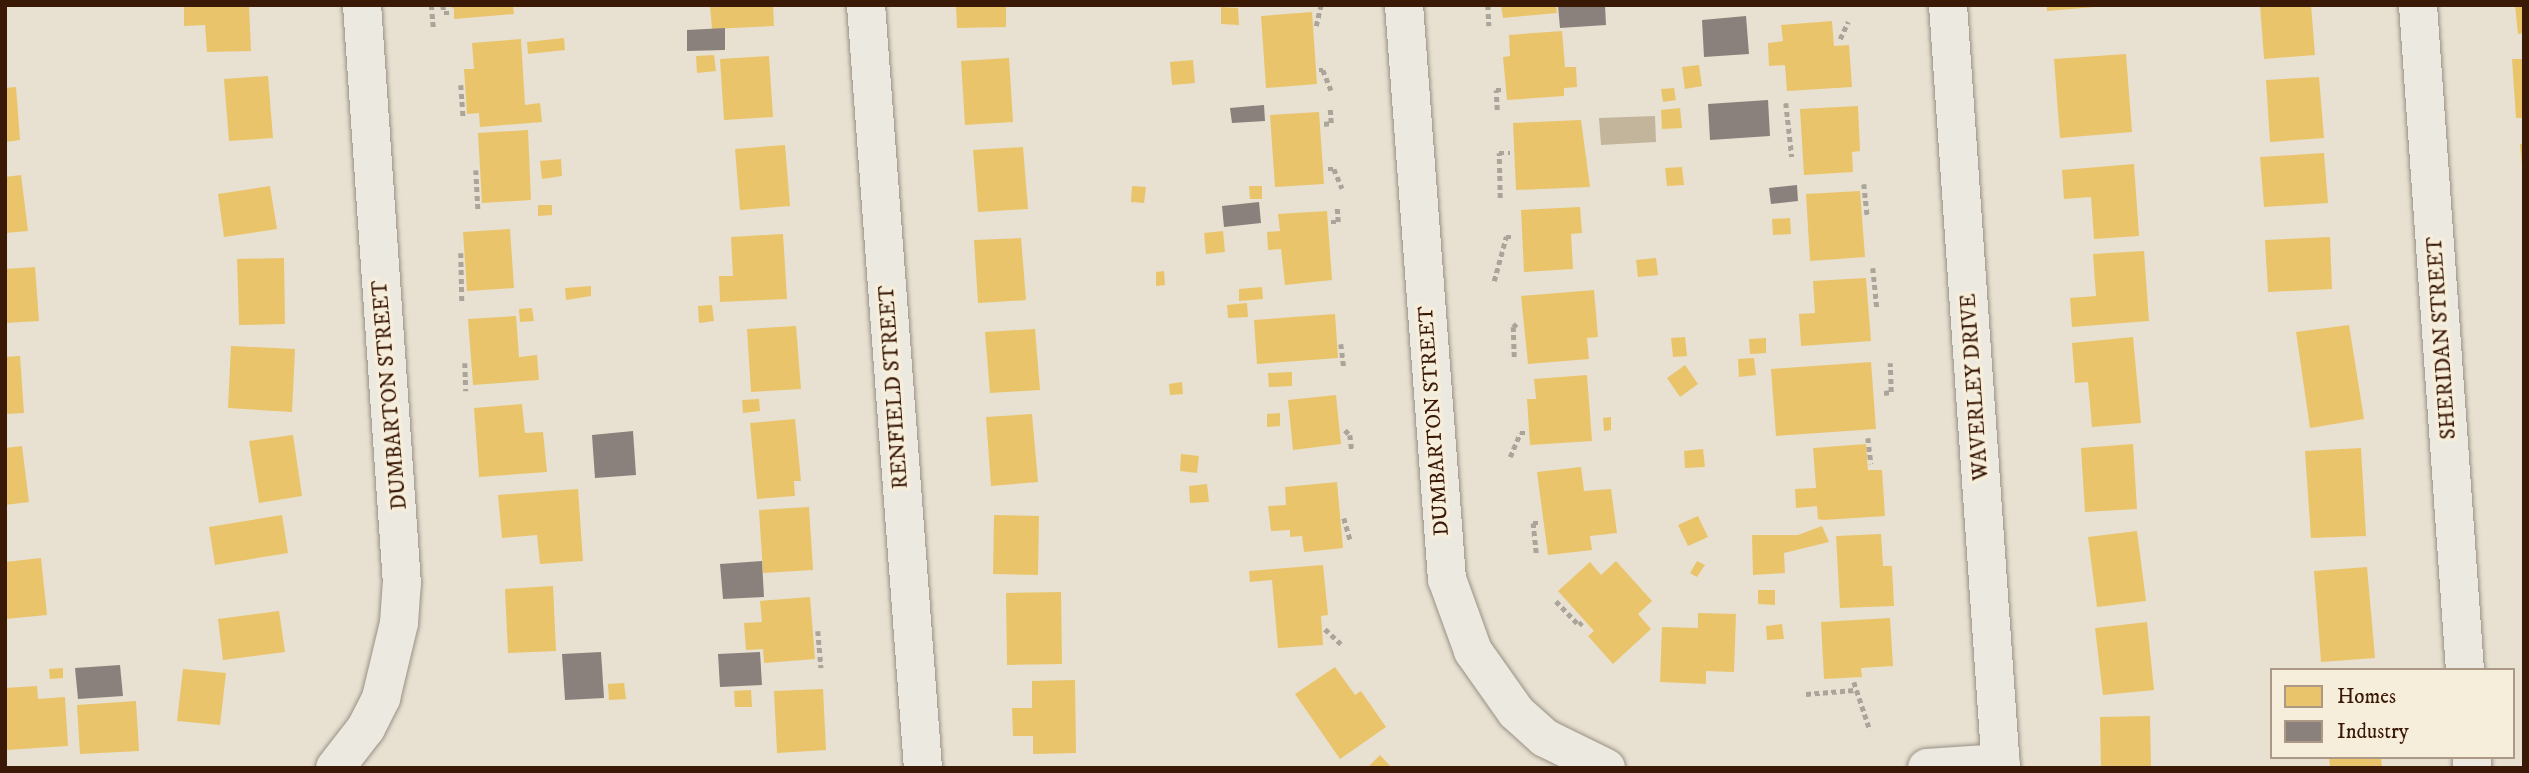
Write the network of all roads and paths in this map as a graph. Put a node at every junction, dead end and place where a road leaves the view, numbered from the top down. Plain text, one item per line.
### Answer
1 (362, 5) edge
2 (436, 5) edge
3 (443, 5) edge
4 (866, 5) edge
5 (1321, 5) edge
6 (1404, 5) edge
7 (1488, 5) edge
8 (1948, 5) edge
9 (2418, 5) edge
10 (449, 13) dead end
11 (1848, 22) dead end
12 (1316, 26) dead end
13 (1489, 26) dead end
14 (433, 27) dead end
15 (1840, 39) dead end
16 (1319, 71) dead end
17 (461, 85) dead end
18 (1331, 90) dead end
19 (1503, 90) dead end
20 (1786, 103) dead end
21 (1330, 107) dead end
22 (1497, 110) dead end
23 (463, 117) dead end
24 (1324, 124) dead end
25 (1510, 153) dead end
26 (1792, 157) dead end
27 (1328, 169) dead end
28 (475, 170) dead end
29 (1864, 184) dead end
30 (1342, 188) dead end
31 (1500, 198) dead end
32 (1337, 206) dead end
33 (478, 209) dead end
34 (1867, 215) dead end
35 (1331, 222) dead end
36 (1514, 237) dead end
37 (461, 253) dead end
38 (1873, 268) dead end
39 (1494, 281) dead end
40 (462, 301) dead end
41 (1877, 308) dead end
42 (1518, 322) dead end
43 (1341, 344) dead end
44 (1514, 357) dead end
45 (465, 363) dead end
46 (1890, 363) dead end
47 (1344, 369) dead end
48 (466, 391) dead end
49 (1884, 393) dead end
50 (1345, 430) dead end
51 (1525, 433) dead end
52 (1868, 438) dead end
53 (1352, 452) dead end
54 (1510, 457) dead end
55 (1871, 464) dead end
56 (1344, 518) dead end
57 (1540, 523) dead end
58 (1351, 541) dead end
59 (1536, 553) dead end
60 (1556, 601) dead end
61 (1582, 622) dead end
62 (1325, 629) dead end
63 (818, 631) dead end
64 (1341, 644) dead end
65 (821, 668) dead end
66 (2465, 668) edge
67 (1854, 682) dead end
68 (1855, 690) junction
69 (1806, 694) dead end
70 (1870, 730) dead end
71 (2001, 765) edge
72 (335, 768) edge
73 (923, 768) edge
74 (1606, 768) edge
75 (1927, 768) edge

1 - 72 street, DUMBARTON STREET
2 - 14 path
3 - 10 path
4 - 73 street, RENFIELD STREET
5 - 12 path
6 - 74 street, DUMBARTON STREET
7 - 13 path
8 - 71 street, WAVERLEY DRIVE
9 - 66 street, SHERIDAN STREET
11 - 15 path
16 - 18 path
17 - 23 path
19 - 22 path
20 - 26 path
21 - 24 path
25 - 31 path
27 - 30 path
28 - 33 path
29 - 34 path
32 - 35 path
36 - 39 path
37 - 40 path
38 - 41 path
42 - 44 path
43 - 47 path
45 - 48 path
46 - 49 path
50 - 53 path
51 - 54 path
52 - 55 path
56 - 58 path
57 - 59 path
60 - 61 path
62 - 64 path
63 - 65 path
67 - 68 path
68 - 69 path
68 - 70 path
71 - 75 street

